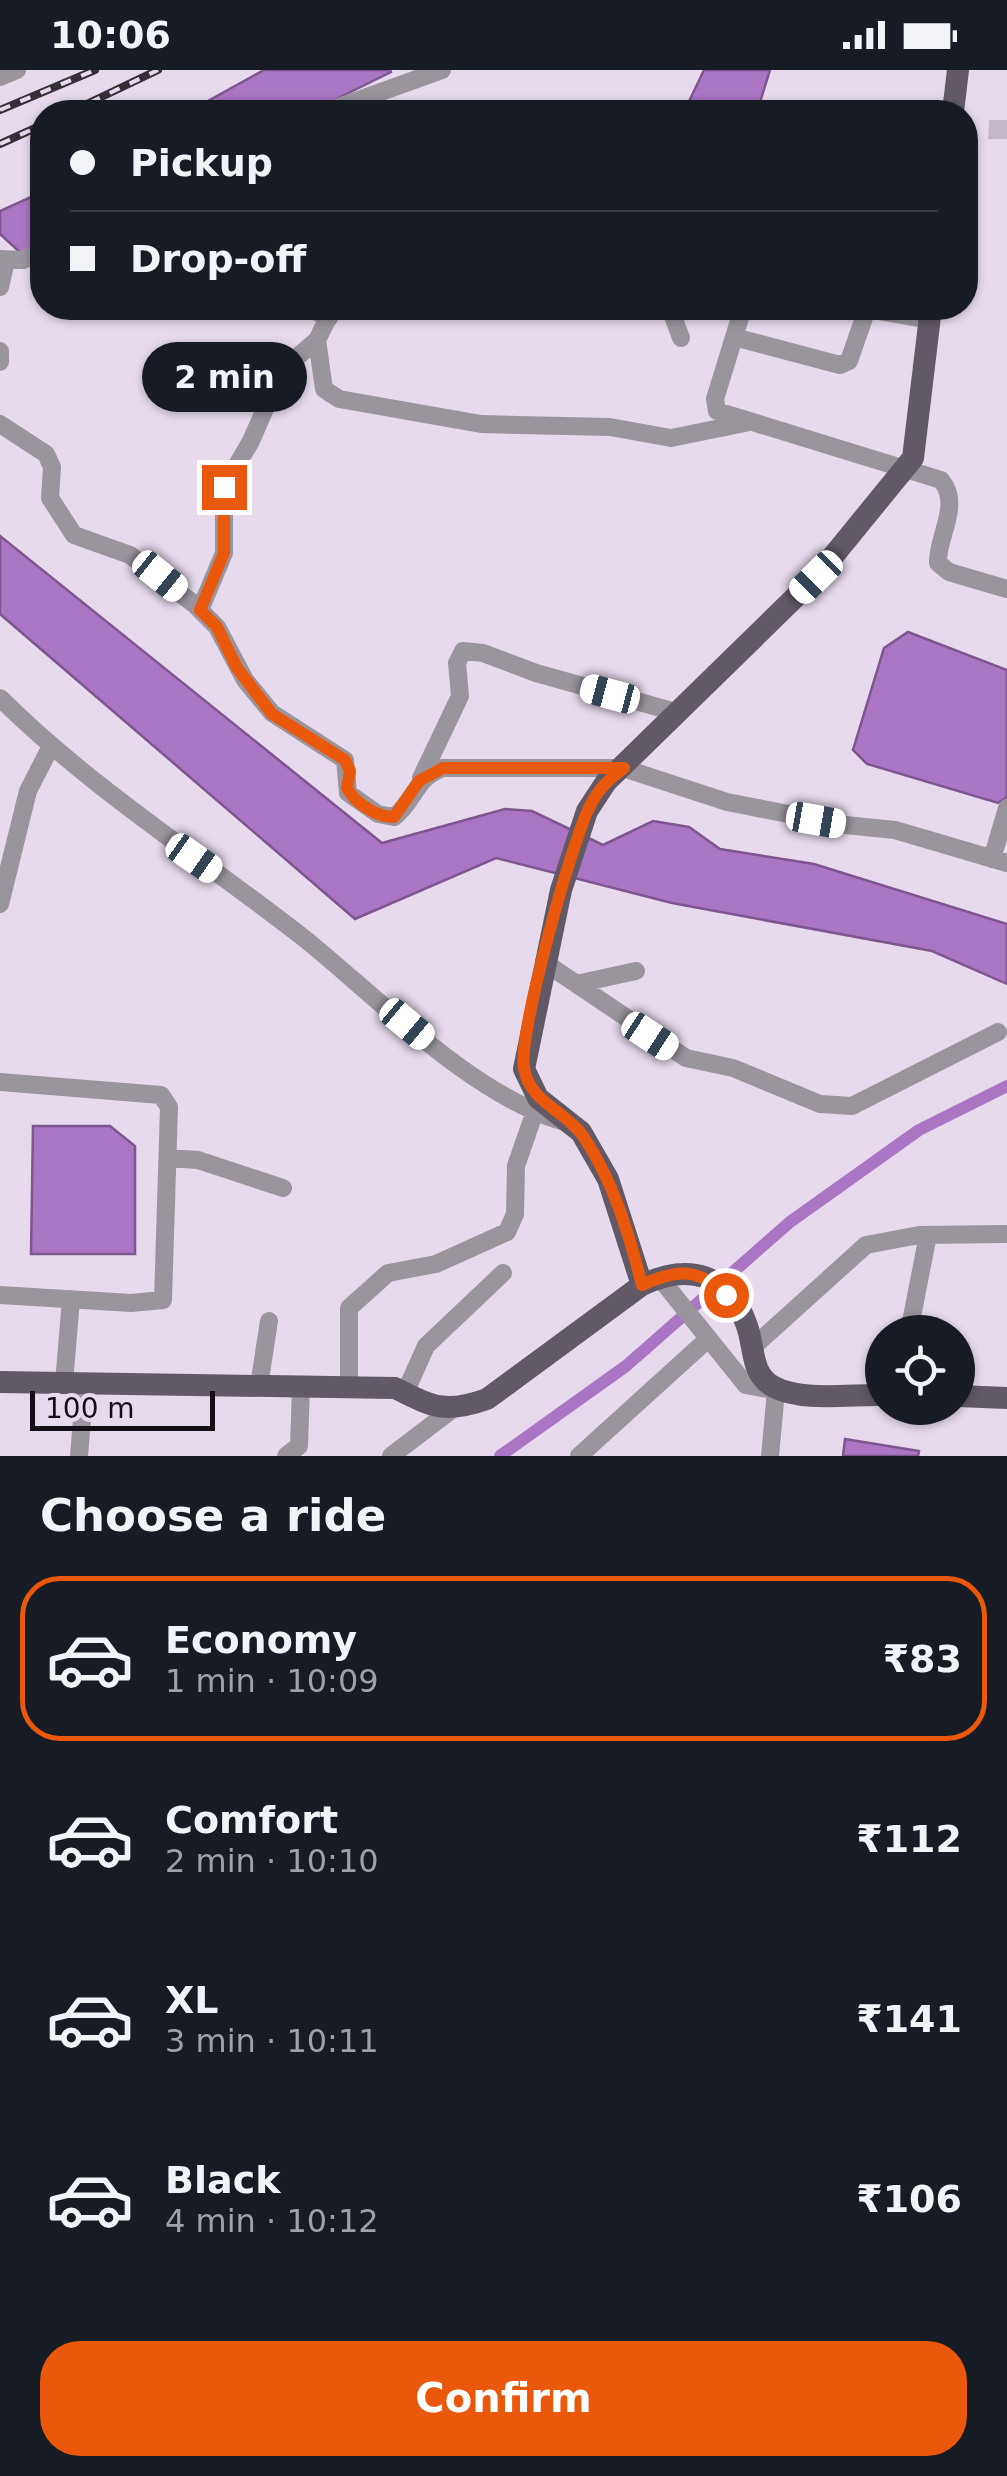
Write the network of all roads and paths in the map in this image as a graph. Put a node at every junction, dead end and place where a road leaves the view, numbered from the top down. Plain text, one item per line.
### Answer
1 (18, 70) edge
2 (442, 70) edge
3 (958, 70) edge
4 (0, 78) edge
5 (386, 92) junction
6 (362, 100) edge
7 (381, 100) edge
8 (954, 100) edge
9 (30, 254) edge
10 (3, 260) edge
11 (0, 287) edge
12 (327, 320) edge
13 (674, 320) edge
14 (739, 320) edge
15 (863, 320) edge
16 (929, 320) edge
17 (734, 337) junction
18 (681, 338) dead end
19 (317, 340) junction
20 (0, 351) edge
21 (0, 362) edge
22 (745, 422) junction
23 (0, 424) edge
24 (906, 467) junction
25 (1007, 590) edge
26 (200, 610) junction
27 (0, 698) edge
28 (679, 713) junction
29 (50, 748) junction
30 (624, 768) junction
31 (419, 781) junction
32 (1006, 814) edge
33 (9, 832) edge
34 (999, 861) edge
35 (0, 904) edge
36 (544, 962) junction
37 (636, 971) dead end
38 (576, 984) junction
39 (998, 1032) dead end
40 (0, 1082) edge
41 (534, 1114) junction
42 (570, 1123) junction
43 (168, 1158) junction
44 (284, 1188) dead end
45 (1007, 1234) edge
46 (928, 1235) junction
47 (503, 1272) dead end
48 (651, 1281) junction
49 (0, 1295) edge
50 (71, 1299) junction
51 (912, 1315) edge
52 (269, 1320) dead end
53 (708, 1340) junction
54 (752, 1348) junction
55 (0, 1382) edge
56 (75, 1383) junction
57 (259, 1386) junction
58 (301, 1387) junction
59 (349, 1388) junction
60 (780, 1390) junction
61 (405, 1393) junction
62 (865, 1394) edge
63 (975, 1397) edge
64 (1007, 1398) edge
65 (454, 1408) junction
66 (79, 1456) edge
67 (286, 1456) edge
68 (391, 1456) edge
69 (579, 1456) edge
70 (770, 1456) edge

1 - 4 street
2 - 5 street
3 - 8 main road
5 - 6 street
5 - 7 street
9 - 10 street
10 - 11 street
12 - 19 street
13 - 18 street
14 - 17 street
15 - 17 street
16 - 24 main road
17 - 22 street
19 - 22 street
19 - 26 street
20 - 21 street
22 - 24 street
23 - 26 street
24 - 25 street
24 - 28 main road
26 - 31 street
27 - 29 street
28 - 30 main road
28 - 31 street
29 - 33 street
29 - 41 street
30 - 31 street
30 - 34 street
30 - 36 main road
32 - 34 street
33 - 35 street
36 - 38 street
36 - 42 main road
37 - 38 street
38 - 39 street
40 - 43 street
41 - 42 street
41 - 59 street
42 - 48 main road
43 - 44 street
43 - 50 street
45 - 46 street
46 - 51 street
46 - 54 street
47 - 61 street
48 - 53 street
48 - 54 main road
48 - 65 main road
49 - 50 street
50 - 56 street
52 - 57 street
53 - 60 street
53 - 69 street
54 - 60 main road
55 - 56 main road
56 - 57 main road
56 - 66 street
57 - 58 main road
58 - 59 main road
58 - 67 street
59 - 61 main road
60 - 62 main road
60 - 70 street
61 - 65 main road
63 - 64 main road
65 - 68 street

